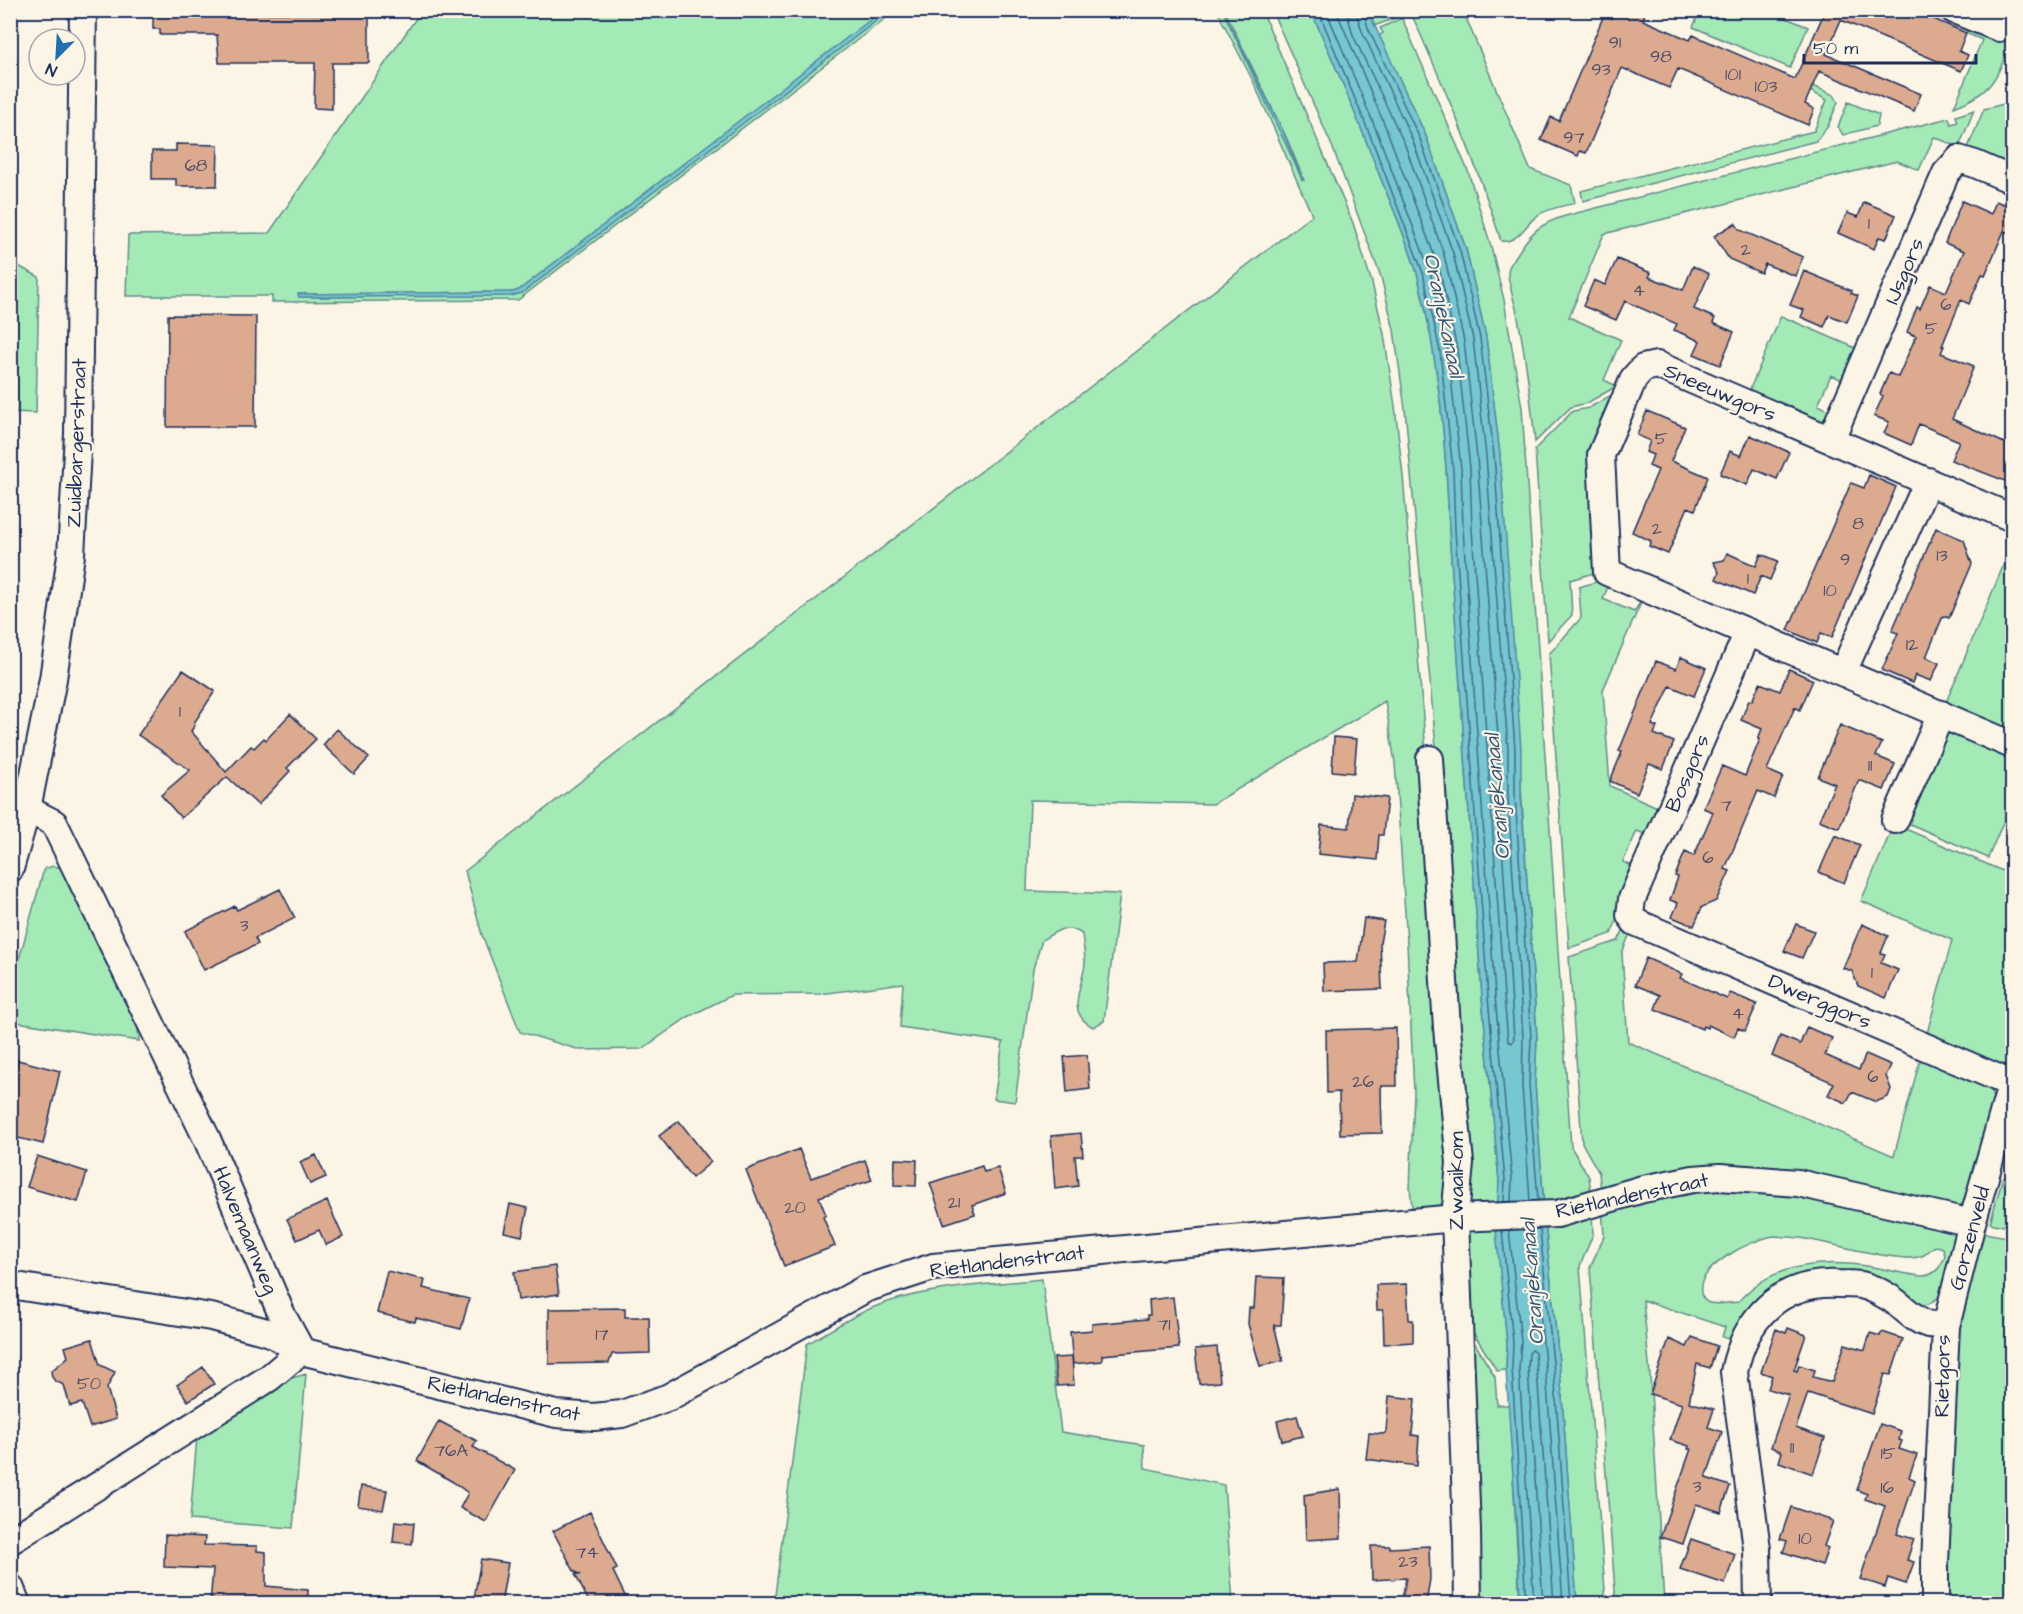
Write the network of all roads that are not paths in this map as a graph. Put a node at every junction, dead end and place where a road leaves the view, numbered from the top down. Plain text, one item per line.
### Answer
1 (83, 10) edge
2 (1954, 10) edge
3 (2013, 24) edge
4 (2013, 180) edge
5 (1831, 439) junction
6 (1928, 481) junction
7 (2013, 518) edge
8 (1748, 632) junction
9 (1843, 672) junction
10 (1941, 714) junction
11 (2013, 745) edge
12 (1430, 759) dead end
13 (27, 808) junction
14 (1895, 820) dead end
15 (10, 869) edge
16 (1630, 915) joint
17 (2012, 1083) edge
18 (1455, 1218) junction
19 (1972, 1223) junction
20 (10, 1285) edge
21 (1946, 1326) junction
22 (301, 1351) junction
23 (10, 1541) edge
24 (10, 1587) edge
25 (16, 1604) edge
26 (1468, 1604) edge
27 (1758, 1604) edge
28 (1935, 1604) edge

1 - 13 street, Zuidbargerstraat
2 - 3 street
4 - 5 street, IJsgors
5 - 6 street, Sneeuwgors
5 - 8 street, Sneeuwgors
6 - 7 street, Sneeuwgors
6 - 9 street
8 - 9 street
8 - 16 street, Bosgors
9 - 10 street
10 - 11 street
10 - 14 street
12 - 18 street, Zwaaikom
13 - 15 street, Zuidbargerstraat
13 - 22 street, Halvemaanweg
16 - 17 street, Dwerggors
17 - 19 street, Gorzenveld
18 - 19 street, Rietlandenstraat
18 - 22 street, Rietlandenstraat
18 - 26 street, Zwaaikom
19 - 21 street, Gorzenveld
20 - 22 street, Rietlandenstraat
21 - 27 street, Rietgors
21 - 28 street, Rietgors
22 - 23 street
24 - 25 street

